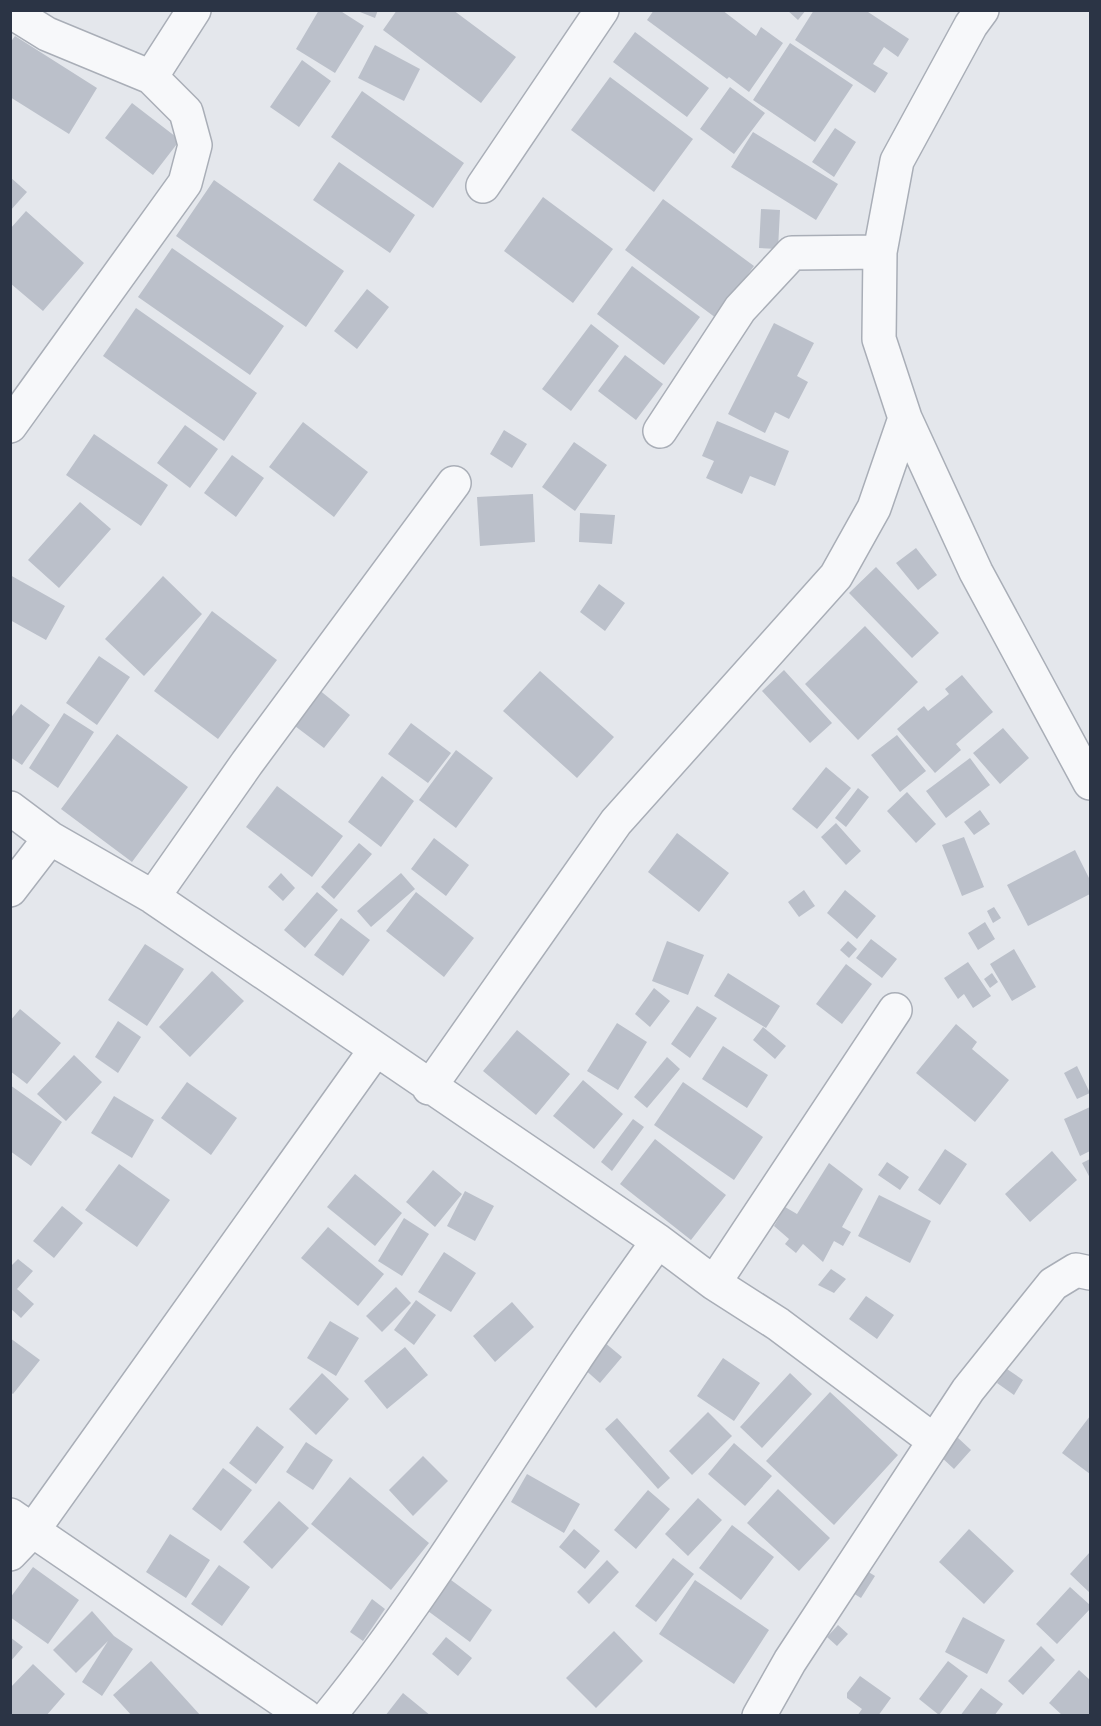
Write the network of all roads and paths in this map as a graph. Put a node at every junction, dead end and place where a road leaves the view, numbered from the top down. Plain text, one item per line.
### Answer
1 (194, 10) edge
2 (602, 10) edge
3 (10, 11) edge
4 (968, 15) edge
5 (151, 77) junction
6 (483, 186) dead end
7 (880, 252) junction
8 (905, 418) junction
9 (10, 426) edge
10 (660, 431) dead end
11 (454, 483) dead end
12 (1090, 783) edge
13 (10, 808) edge
14 (50, 838) junction
15 (10, 890) edge
16 (153, 897) junction
17 (895, 1010) dead end
18 (376, 1049) junction
19 (429, 1088) junction
20 (658, 1241) junction
21 (1090, 1273) edge
22 (714, 1283) junction
23 (933, 1440) junction
24 (22, 1522) edge
25 (10, 1554) edge
26 (305, 1716) edge
27 (329, 1716) edge
28 (759, 1716) edge

1 - 5 street
2 - 6 street
3 - 5 street
4 - 7 street
5 - 9 street
7 - 8 street
7 - 10 street
8 - 12 street
8 - 19 street
11 - 16 street
13 - 14 street
14 - 15 street
14 - 16 street
16 - 18 street
17 - 22 street
18 - 19 street
18 - 24 street
19 - 20 street
20 - 22 street
20 - 27 street
21 - 23 street
22 - 23 street
23 - 28 street
24 - 25 street
24 - 26 street

